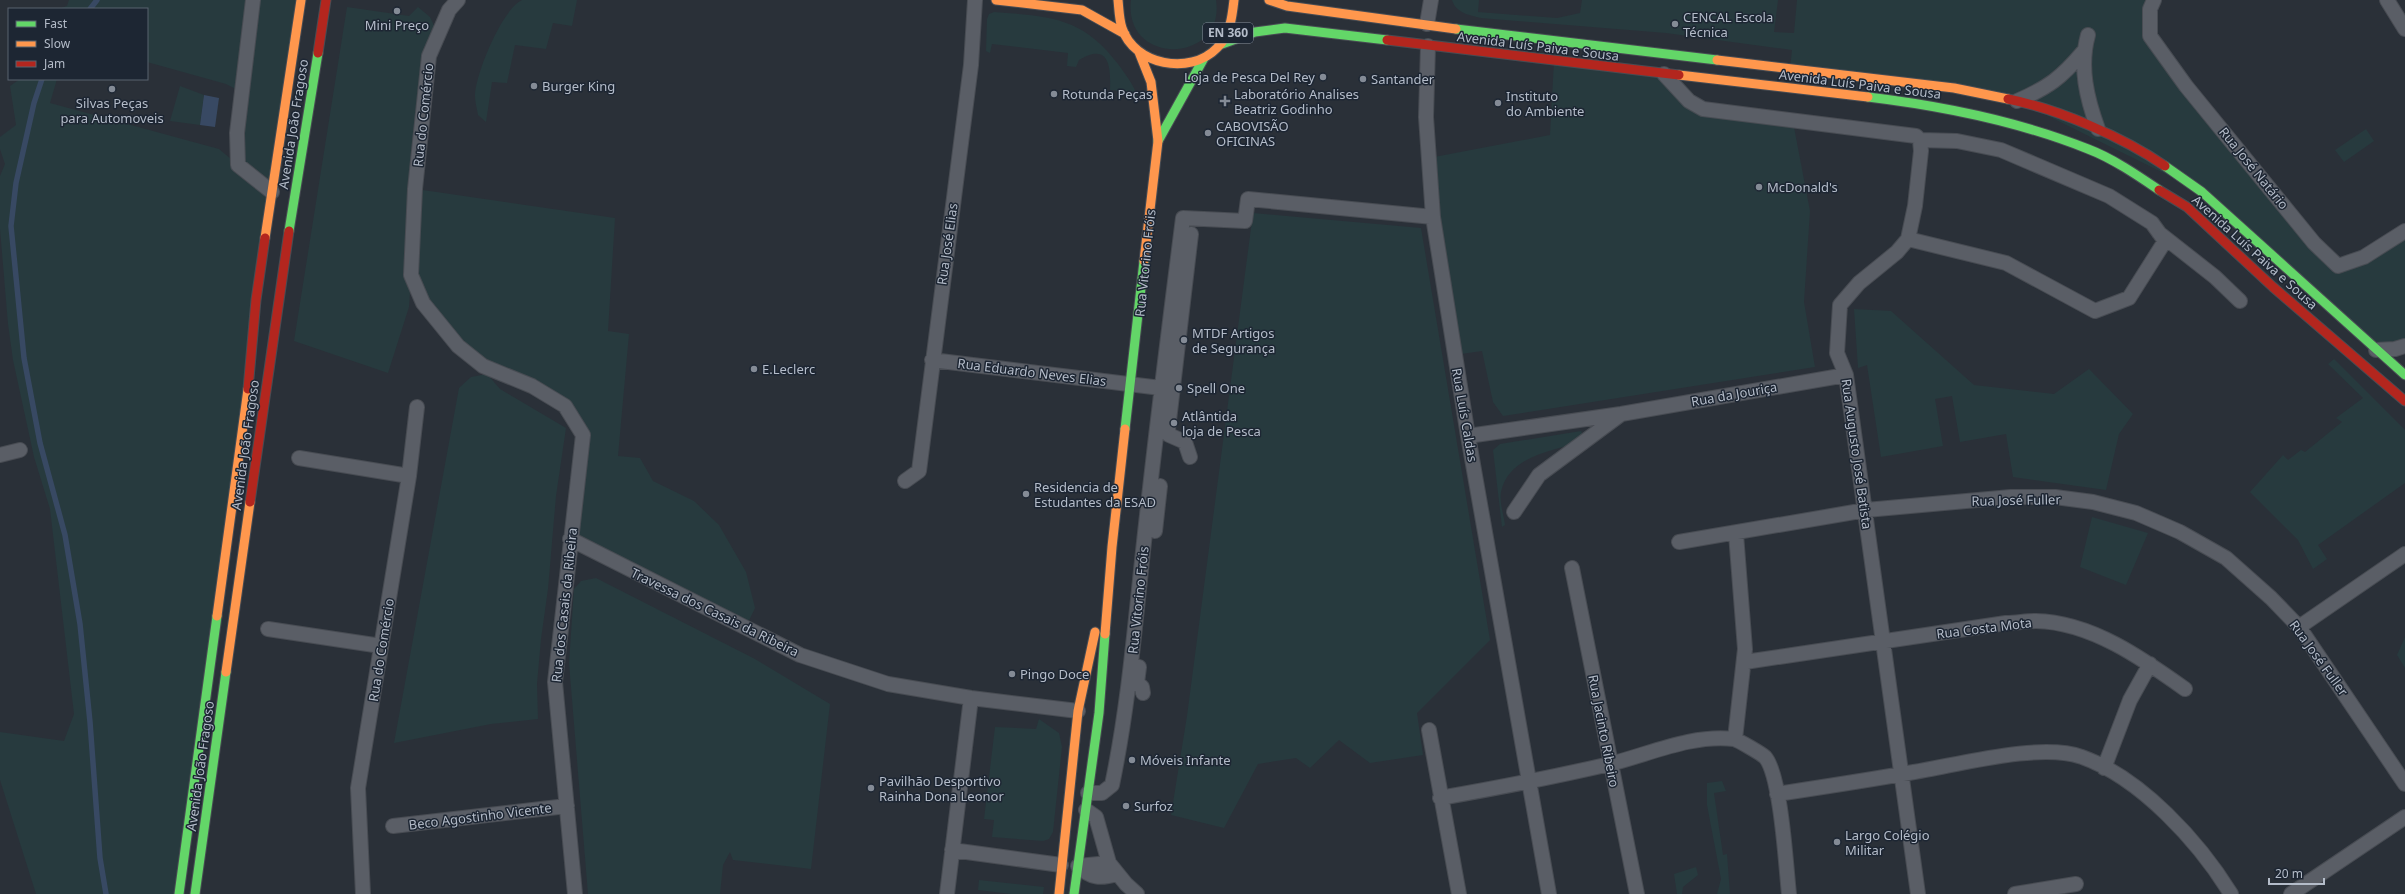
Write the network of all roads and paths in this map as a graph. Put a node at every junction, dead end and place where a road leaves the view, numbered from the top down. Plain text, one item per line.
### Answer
1 (253, 0) edge
2 (301, 0) edge
3 (326, 0) edge
4 (458, 0) edge
5 (975, 0) edge
6 (996, 0) edge
7 (1118, 0) edge
8 (1234, 0) edge
9 (1269, 0) edge
10 (1431, 0) edge
11 (2154, 0) edge
12 (2387, 0) edge
13 (1427, 24) junction
14 (2405, 29) edge
15 (1125, 34) junction
16 (2088, 35) dead end
17 (1222, 44) junction
18 (1428, 46) junction
19 (1140, 52) junction
20 (2083, 52) junction
21 (1204, 58) junction
22 (1664, 74) junction
23 (2018, 101) junction
24 (2098, 130) junction
25 (1920, 140) junction
26 (1158, 141) junction
27 (272, 192) junction
28 (1433, 217) junction
29 (2405, 231) edge
30 (1191, 234) dead end
31 (2162, 237) junction
32 (1908, 239) junction
33 (2240, 301) dead end
34 (2405, 346) edge
35 (2376, 350) junction
36 (932, 360) junction
37 (1846, 375) junction
38 (2405, 375) edge
39 (1132, 385) junction
40 (1161, 388) junction
41 (2405, 402) edge
42 (417, 407) dead end
43 (1621, 414) junction
44 (583, 435) joint
45 (1468, 436) junction
46 (20, 450) dead end
47 (0, 455) edge
48 (1190, 457) dead end
49 (299, 458) dead end
50 (409, 476) junction
51 (904, 481) dead end
52 (1160, 486) dead end
53 (1866, 510) junction
54 (1514, 512) dead end
55 (1736, 534) junction
56 (570, 539) junction
57 (1679, 542) dead end
58 (1112, 547) junction
59 (2405, 554) edge
60 (1572, 568) dead end
61 (2299, 627) junction
62 (268, 629) dead end
63 (1882, 642) junction
64 (381, 646) junction
65 (1745, 662) junction
66 (2150, 664) junction
67 (1140, 688) dead end
68 (2185, 689) dead end
69 (971, 698) junction
70 (1088, 712) junction
71 (1429, 730) dead end
72 (1735, 739) junction
73 (1610, 764) junction
74 (2104, 768) junction
75 (1901, 774) junction
76 (1530, 781) junction
77 (2405, 784) edge
78 (1088, 793) junction
79 (1777, 794) junction
80 (1440, 798) junction
81 (566, 806) junction
82 (1086, 810) junction
83 (2405, 818) edge
84 (393, 826) dead end
85 (952, 850) junction
86 (1061, 865) junction
87 (1078, 866) junction
88 (1119, 879) edge
89 (2076, 884) dead end
90 (178, 894) edge
91 (195, 894) edge
92 (363, 894) edge
93 (575, 894) edge
94 (947, 894) edge
95 (1059, 894) edge
96 (1074, 894) edge
97 (1138, 894) edge
98 (1459, 894) edge
99 (1549, 894) edge
100 (1637, 894) edge
101 (1789, 894) edge
102 (1918, 894) edge
103 (2015, 894) edge
104 (2231, 894) edge
105 (2292, 894) edge

1 - 27 street
2 - 27 main road, Avenida João Fragoso
3 - 91 main road, Avenida João Fragoso
4 - 44 street, Rua do Comércio
5 - 36 street, Rua José Elias
6 - 15 main road
7 - 15 main road, EN 360
8 - 17 main road, EN 360
9 - 13 main road, Avenida Luís Paiva e Sousa
10 - 13 street
11 - 29 street, Rua José Natário
12 - 14 street
13 - 23 main road, Avenida Luís Paiva e Sousa
15 - 19 main road, EN 360
16 - 20 street
17 - 18 main road, Avenida Luís Paiva e Sousa
17 - 21 main road, EN 360
18 - 22 main road, Avenida Luís Paiva e Sousa
18 - 28 street, Rua Luís Caldas
19 - 21 main road, EN 360
19 - 26 main road, Rua Vitorino Fróis / EN 360
20 - 23 street
20 - 24 street
21 - 26 main road, Rua Vitorino Fróis / EN 360
22 - 25 street
22 - 41 main road, Avenida Luís Paiva e Sousa
23 - 24 main road, Avenida Luís Paiva e Sousa
24 - 35 main road, Avenida Luís Paiva e Sousa
25 - 31 street
25 - 32 street
26 - 39 main road, Rua Vitorino Fróis / EN 360
27 - 90 main road, Avenida João Fragoso
28 - 40 street, Rua Vitorino Fróis
28 - 45 street, Rua Luís Caldas
30 - 48 street
31 - 32 street
31 - 33 street
32 - 37 street, Rua Augusto José Batista
34 - 35 street
35 - 38 main road, Avenida Luís Paiva e Sousa
36 - 39 street, Rua Eduardo Neves Elias
36 - 51 street, Rua José Elias
37 - 43 street, Rua da Jouriça
37 - 53 street, Rua Augusto José Batista
39 - 40 street
39 - 58 main road, Rua Vitorino Fróis / EN 360
40 - 78 street, Rua Vitorino Fróis
42 - 50 street, Rua do Comércio
43 - 45 street, Rua da Jouriça
43 - 54 street, Rua da Jouriça
44 - 56 street, Rua dos Casais da Ribeira
45 - 76 street, Rua Luís Caldas
46 - 47 street
49 - 50 street
50 - 64 street, Rua do Comércio
52 - 67 street
53 - 55 street, Rua José Fuller
53 - 61 street, Rua José Fuller
53 - 63 street, Rua Augusto José Batista
55 - 57 street, Rua José Fuller
55 - 65 street
56 - 69 street, Travessa dos Casais da Ribeira
56 - 81 street, Rua dos Casais da Ribeira
58 - 70 main road, Rua Vitorino Fróis / EN 360
58 - 70 main road, Rua Vitorino Fróis / EN 360
59 - 61 street
60 - 73 street, Rua Jacinto Ribeiro
61 - 77 street, Rua José Fuller
62 - 64 street
63 - 65 street, Rua Costa Mota
63 - 66 street, Rua Costa Mota
63 - 75 street, Rua Augusto José Batista
64 - 92 street, Rua do Comércio
65 - 72 street
66 - 68 street, Rua Costa Mota
66 - 74 street
69 - 70 street, Travessa dos Casais da Ribeira
69 - 85 street
70 - 78 main road, Rua Vitorino Fróis / EN 360
70 - 86 main road, Rua Vitorino Fróis / EN 360
71 - 80 street
72 - 73 street
72 - 79 street
73 - 76 street
73 - 100 street, Rua Jacinto Ribeiro
74 - 75 street
74 - 104 street
75 - 79 street
75 - 102 street, Rua Augusto José Batista
76 - 80 street
76 - 99 street, Rua Luís Caldas
78 - 82 main road, Rua Vitorino Fróis / EN 360
79 - 101 street
80 - 98 street
81 - 84 street, Beco Agostinho Vicente
81 - 93 street, Rua dos Casais da Ribeira
82 - 87 main road, Rua Vitorino Fróis / EN 360
82 - 88 street
83 - 105 street
85 - 86 street
85 - 94 street
86 - 87 main road
86 - 95 main road, Rua Vitorino Fróis / EN 360
87 - 88 street
87 - 96 main road, Rua Vitorino Fróis / EN 360
88 - 97 street
89 - 103 street

